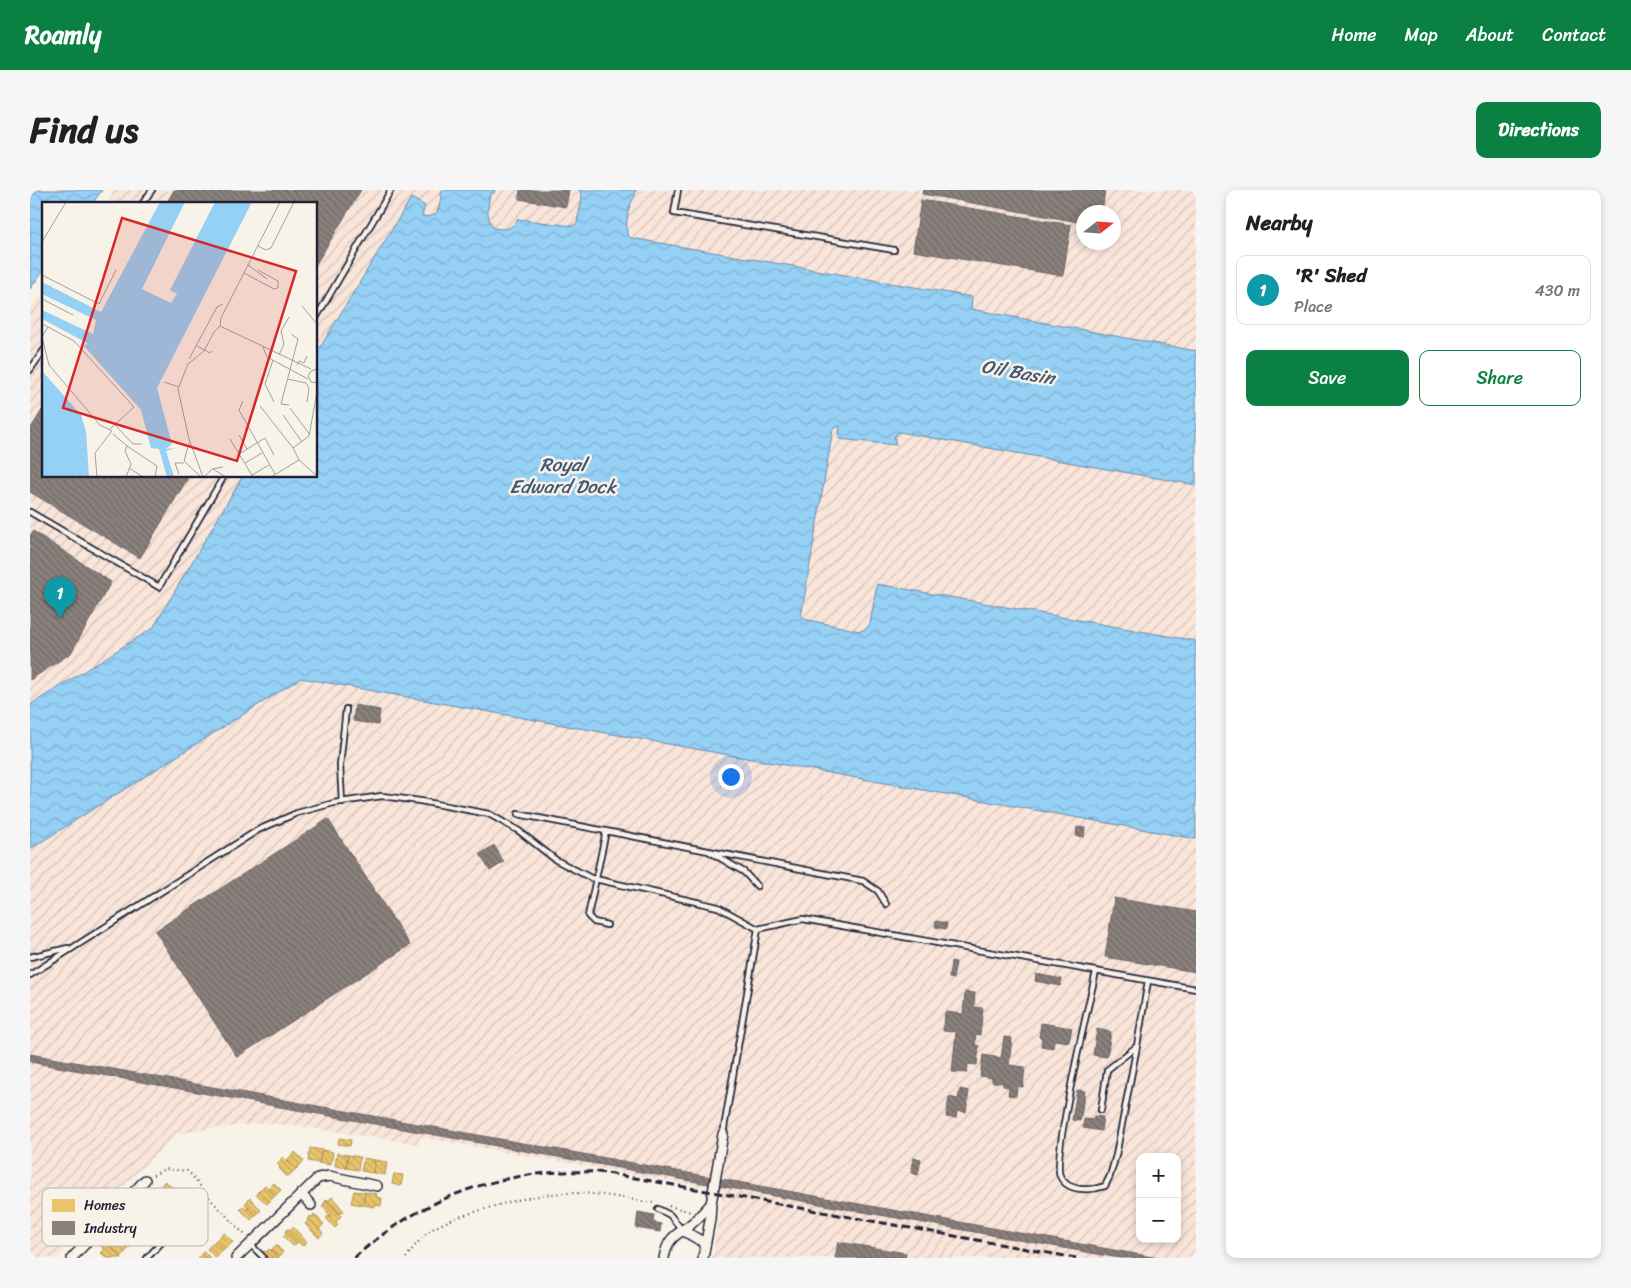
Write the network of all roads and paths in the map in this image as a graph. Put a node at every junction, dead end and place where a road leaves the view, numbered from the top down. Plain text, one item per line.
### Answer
1 (152, 190) edge
2 (391, 190) edge
3 (678, 190) edge
4 (143, 202) edge
5 (894, 250) dead end
6 (318, 315) edge
7 (42, 353) edge
8 (30, 370) edge
9 (223, 478) edge
10 (30, 512) edge
11 (346, 709) dead end
12 (342, 802) junction
13 (518, 814) dead end
14 (606, 831) junction
15 (707, 850) junction
16 (597, 880) junction
17 (757, 886) dead end
18 (886, 904) dead end
19 (606, 925) dead end
20 (758, 929) junction
21 (72, 947) junction
22 (30, 957) edge
23 (1096, 972) junction
24 (30, 975) edge
25 (1148, 981) junction
26 (1196, 989) edge
27 (1137, 1046) junction
28 (1101, 1110) dead end
29 (723, 1134) joint
30 (145, 1180) joint
31 (377, 1186) dead end
32 (138, 1188) edge
33 (202, 1188) edge
34 (301, 1194) junction
35 (208, 1196) edge
36 (711, 1204) junction
37 (311, 1205) dead end
38 (667, 1205) dead end
39 (658, 1206) joint
40 (697, 1219) junction
41 (682, 1230) junction
42 (250, 1244) junction
43 (705, 1244) junction
44 (85, 1246) edge
45 (159, 1246) edge
46 (75, 1257) edge
47 (263, 1257) edge
48 (148, 1258) edge
49 (236, 1258) edge
50 (406, 1258) edge
51 (664, 1258) edge
52 (703, 1258) edge

1 - 4 lane
2 - 6 lane
3 - 5 lane
7 - 8 lane
9 - 10 lane
11 - 12 lane
12 - 16 lane
12 - 21 lane
13 - 14 lane
14 - 15 lane
14 - 16 lane
15 - 17 lane
15 - 18 lane
16 - 19 lane
16 - 20 lane
20 - 23 lane
20 - 29 lane
21 - 22 lane
21 - 24 lane
23 - 25 lane
23 - 27 lane
25 - 26 lane
25 - 27 lane
27 - 28 lane
29 - 36 street
30 - 32 street
30 - 33 path
31 - 34 street
34 - 37 street
34 - 42 street
35 - 42 path
36 - 40 street
36 - 43 street
38 - 40 path
39 - 41 lane
39 - 50 path
40 - 41 street
41 - 43 street
41 - 51 street
42 - 47 lane
42 - 49 street
43 - 52 street
44 - 46 street
45 - 48 lane

